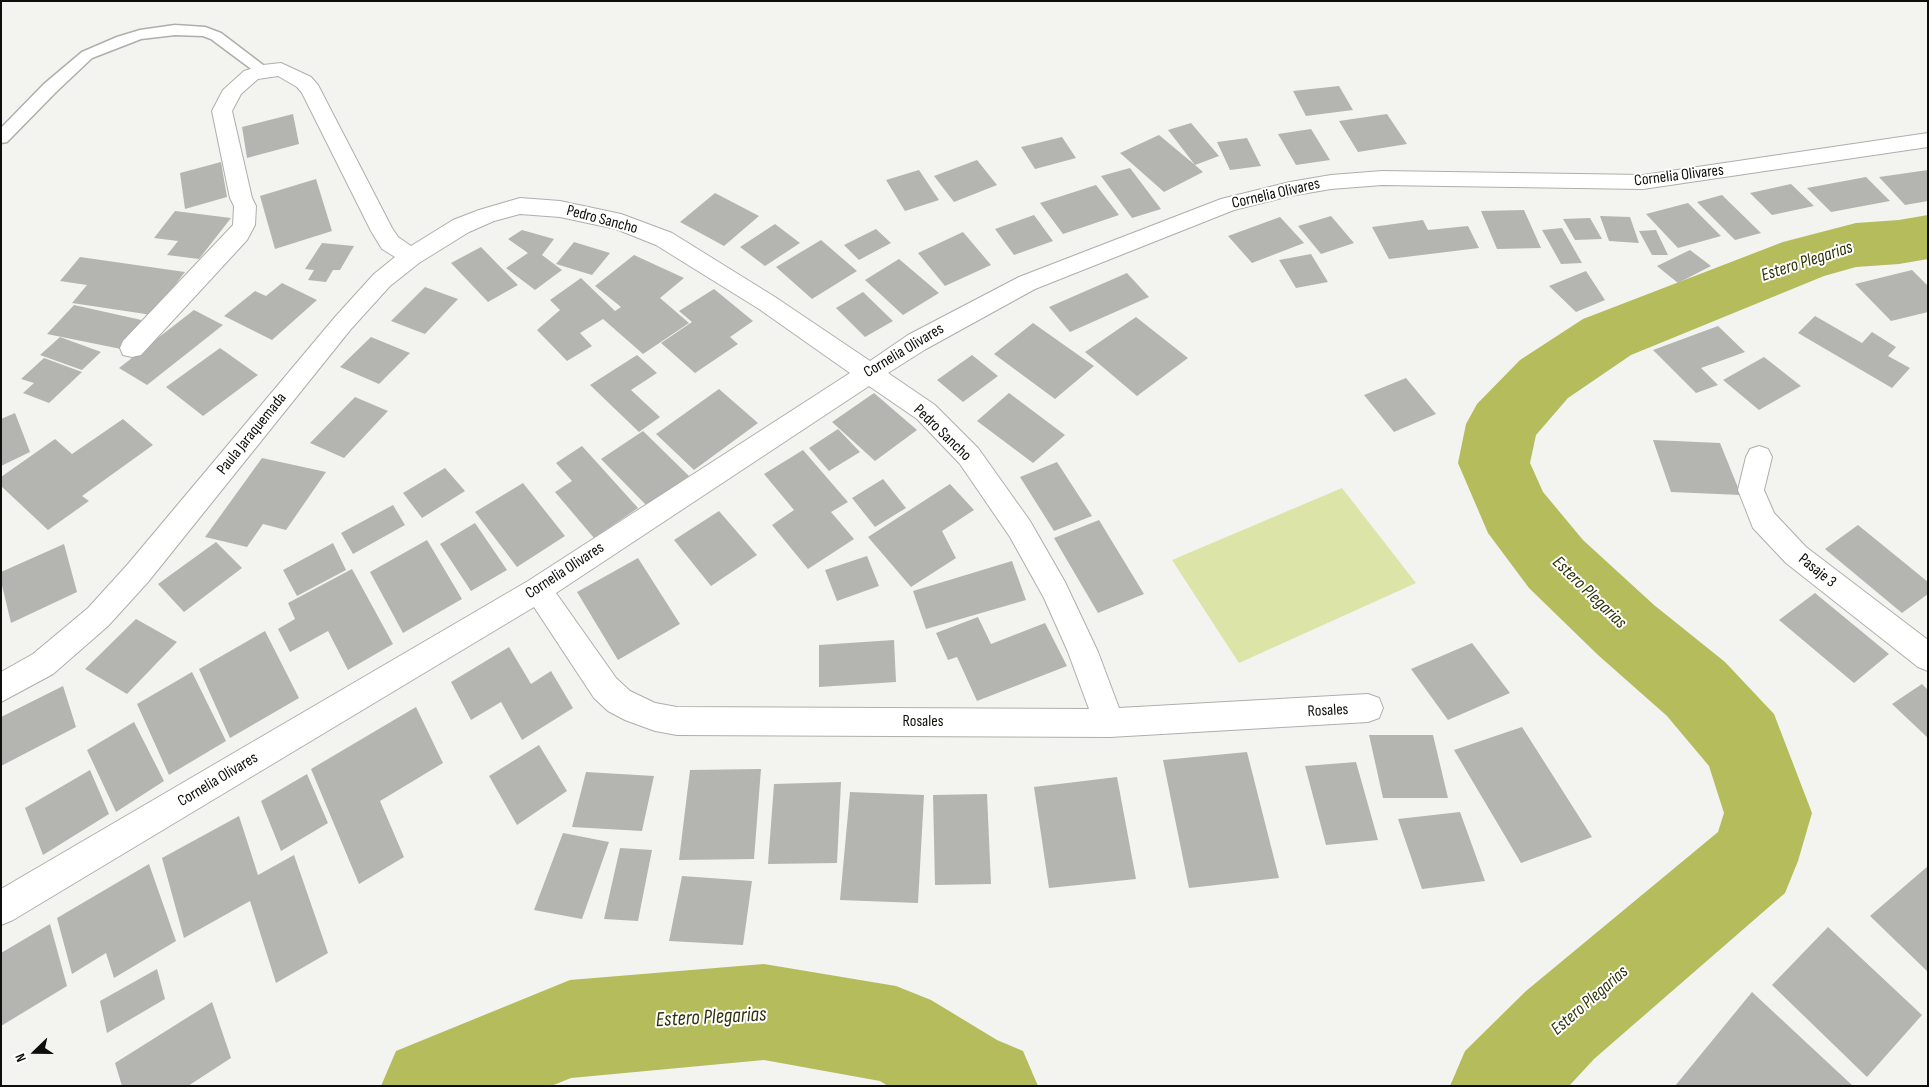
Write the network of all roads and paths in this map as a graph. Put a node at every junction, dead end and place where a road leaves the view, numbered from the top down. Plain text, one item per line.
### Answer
1 (263, 71) junction
2 (1, 138) edge
3 (1928, 140) edge
4 (520, 206) joint
5 (411, 257) junction
6 (132, 348) dead end
7 (869, 372) junction
8 (1760, 457) dead end
9 (538, 590) junction
10 (1928, 658) edge
11 (1, 688) edge
12 (1368, 708) dead end
13 (1110, 723) junction
14 (1, 908) edge

1 - 2 lane
1 - 5 street
1 - 6 street
3 - 7 street, Cornelia Olivares
4 - 5 street, Paula Jaraquemada
4 - 7 street, Pedro Sancho
5 - 11 street, Paula Jaraquemada
7 - 9 street, Cornelia Olivares
7 - 13 street, Pedro Sancho
8 - 10 street, Pasaje 3
9 - 13 street, Rosales
9 - 14 street, Cornelia Olivares
12 - 13 street, Rosales

